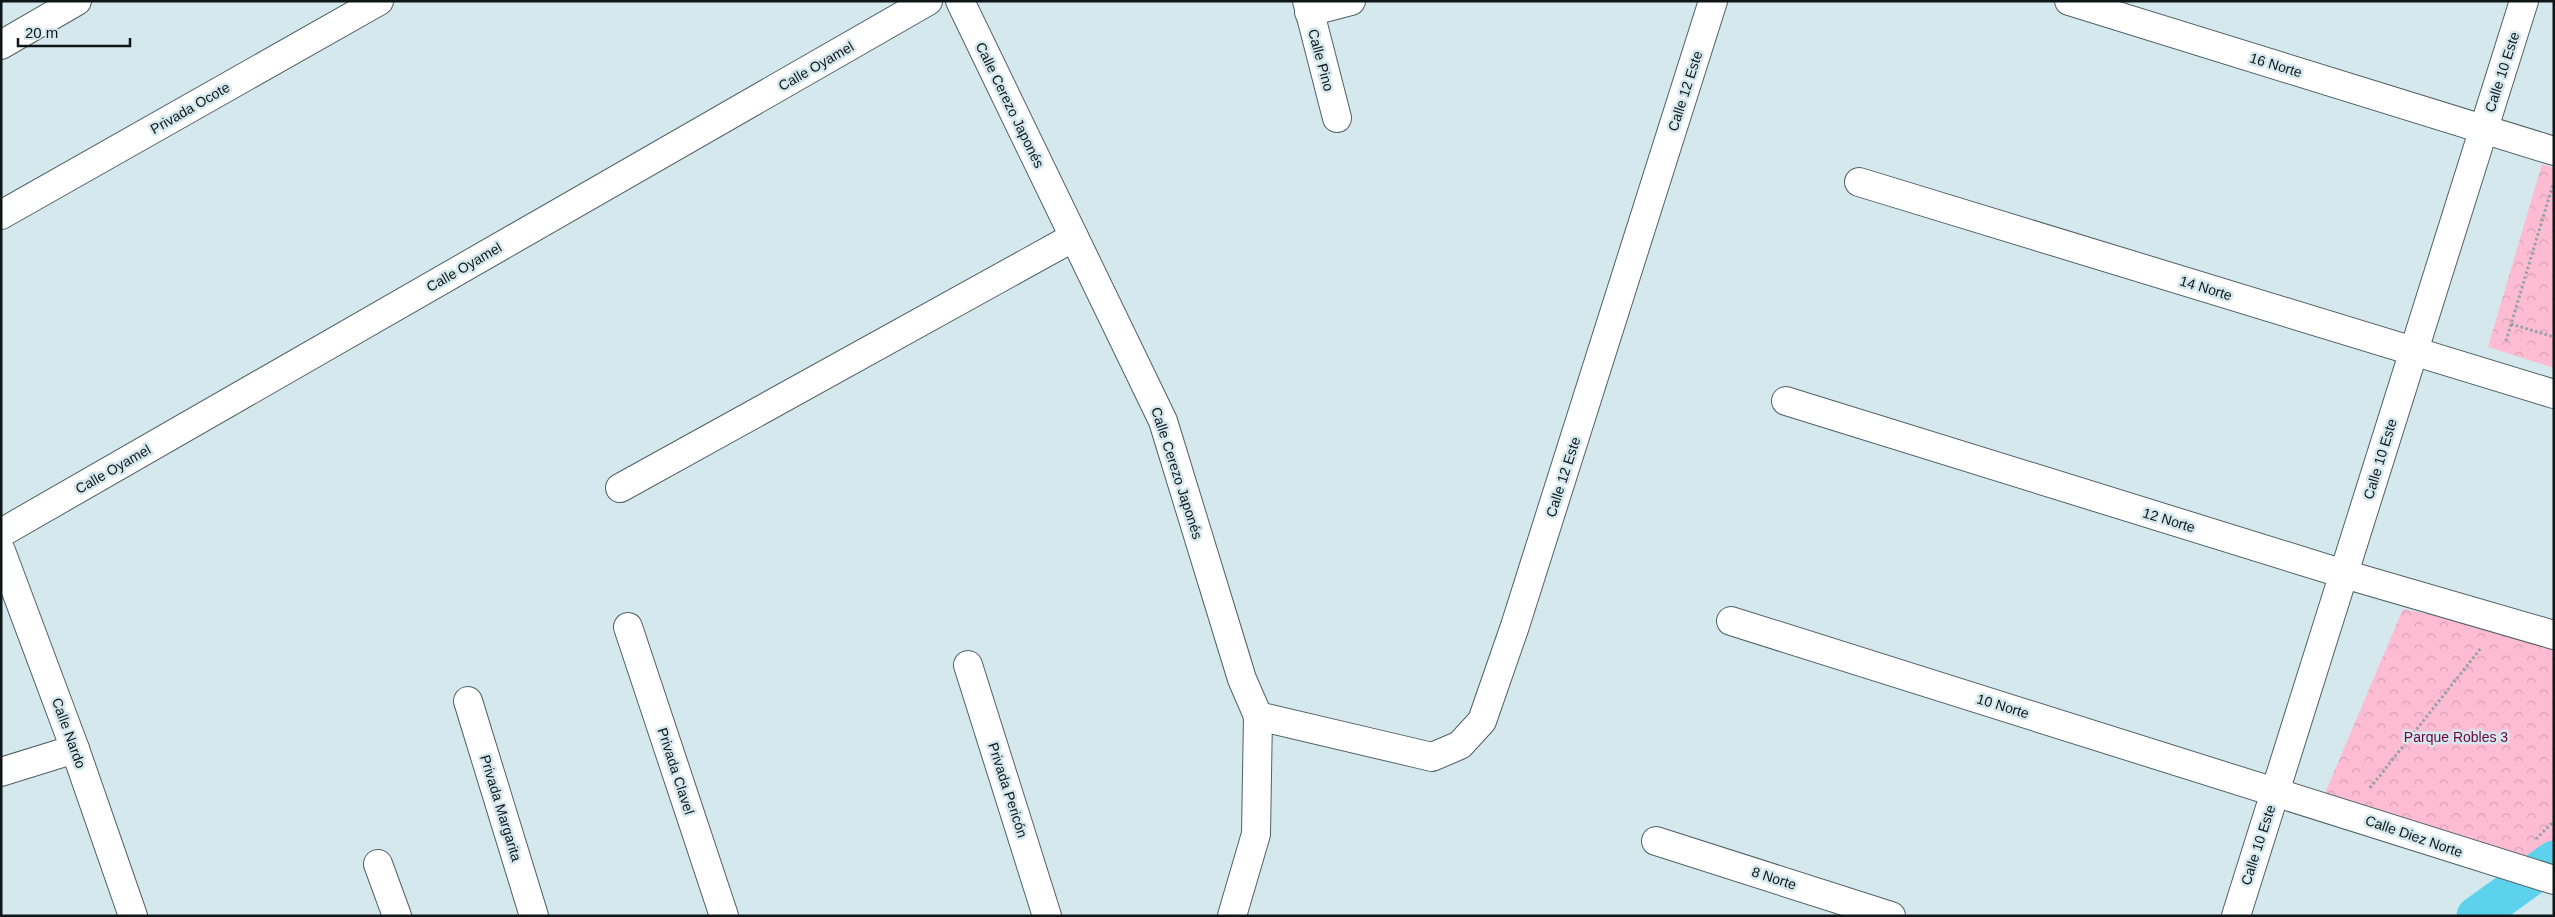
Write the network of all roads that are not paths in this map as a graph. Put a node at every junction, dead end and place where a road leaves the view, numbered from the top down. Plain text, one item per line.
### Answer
1 (77, 1) edge
2 (379, 1) edge
3 (928, 1) edge
4 (960, 1) edge
5 (1351, 1) edge
6 (1713, 1) edge
7 (2069, 1) edge
8 (2524, 1) edge
9 (1308, 6) edge
10 (1, 45) edge
11 (1337, 118) dead end
12 (2484, 130) junction
13 (2554, 151) edge
14 (1859, 182) dead end
15 (1, 215) edge
16 (1074, 237) junction
17 (2414, 352) junction
18 (2554, 394) edge
19 (1786, 401) dead end
20 (620, 488) dead end
21 (1, 533) edge
22 (1, 551) edge
23 (2344, 574) junction
24 (1731, 621) dead end
25 (628, 627) dead end
26 (2554, 635) edge
27 (968, 665) dead end
28 (468, 701) dead end
29 (1258, 716) junction
30 (75, 749) junction
31 (1, 772) edge
32 (2275, 792) junction
33 (1656, 840) dead end
34 (378, 864) dead end
35 (2554, 880) edge
36 (133, 916) edge
37 (397, 916) edge
38 (534, 916) edge
39 (724, 916) edge
40 (1047, 916) edge
41 (1232, 916) edge
42 (1891, 916) edge
43 (2236, 916) edge

1 - 10 street
2 - 15 street, Privada Ocote
3 - 21 street, Calle Oyamel
4 - 16 street, Calle Cerezo Japonés
5 - 9 street
6 - 29 street, Calle 12 Este
7 - 12 street, 16 Norte
8 - 12 street, Calle 10 Este
9 - 11 street, Calle Pino
12 - 13 street, 16 Norte
12 - 17 street, Calle 10 Este
14 - 17 street, 14 Norte
16 - 20 street
16 - 29 street, Calle Cerezo Japonés
17 - 18 street, 14 Norte
17 - 23 street, Calle 10 Este
19 - 23 street, 12 Norte
22 - 30 street, Calle Nardo
23 - 26 street, 12 Norte
23 - 32 street, Calle 10 Este
24 - 32 street, 10 Norte
25 - 39 street, Privada Clavel
27 - 40 street, Privada Pericón
28 - 38 street, Privada Margarita
29 - 41 street, Calle Cerezo Japonés
30 - 31 street
30 - 36 street, Calle Nardo
32 - 35 street, Calle Diez Norte
32 - 43 street, Calle 10 Este
33 - 42 street, 8 Norte
34 - 37 street

